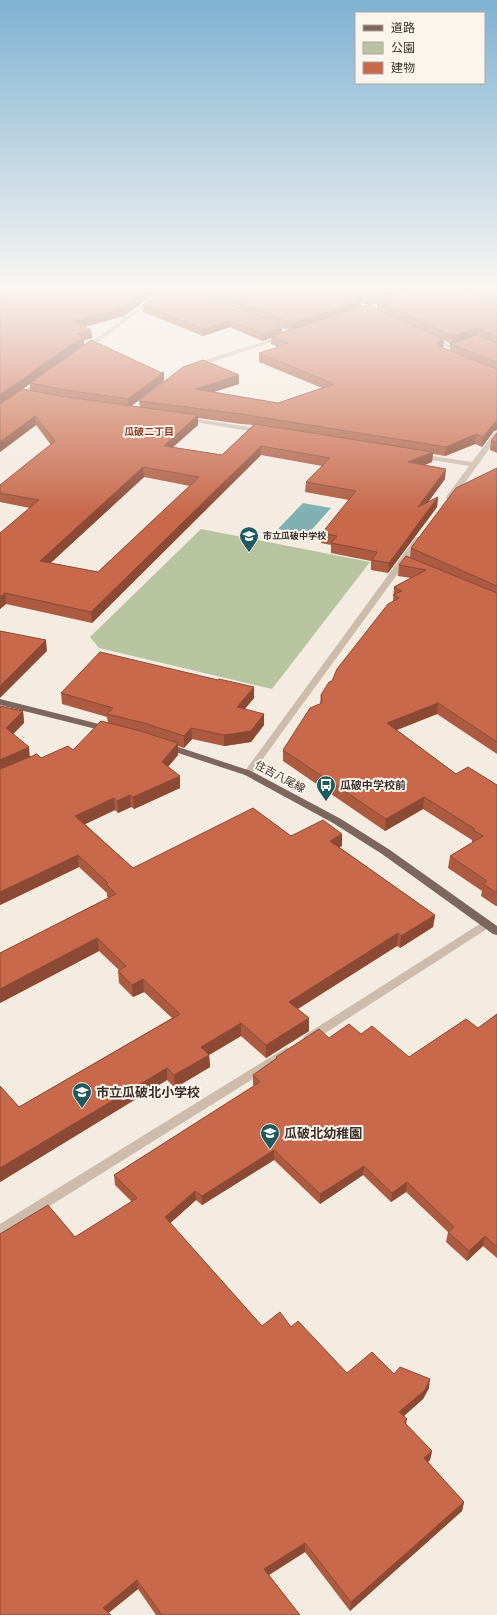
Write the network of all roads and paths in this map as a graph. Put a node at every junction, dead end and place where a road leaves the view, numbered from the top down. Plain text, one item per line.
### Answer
1 (204, 362) edge
2 (190, 368) edge
3 (45, 378) edge
4 (20, 394) junction
5 (28, 396) edge
6 (0, 410) edge
7 (176, 418) edge
8 (272, 432) edge
9 (497, 433) edge
10 (409, 455) edge
11 (474, 465) junction
12 (446, 503) edge
13 (422, 535) edge
14 (0, 702) edge
15 (121, 733) edge
16 (156, 743) edge
17 (248, 773) junction
18 (494, 928) edge
19 (0, 1231) edge

1 - 2 street
3 - 4 street
4 - 5 street
4 - 6 street
7 - 8 street
9 - 11 street
10 - 11 street
11 - 12 street
13 - 17 street
14 - 15 main road
16 - 17 main road, 住吉八尾線
17 - 18 main road, 住吉八尾線
18 - 19 street

